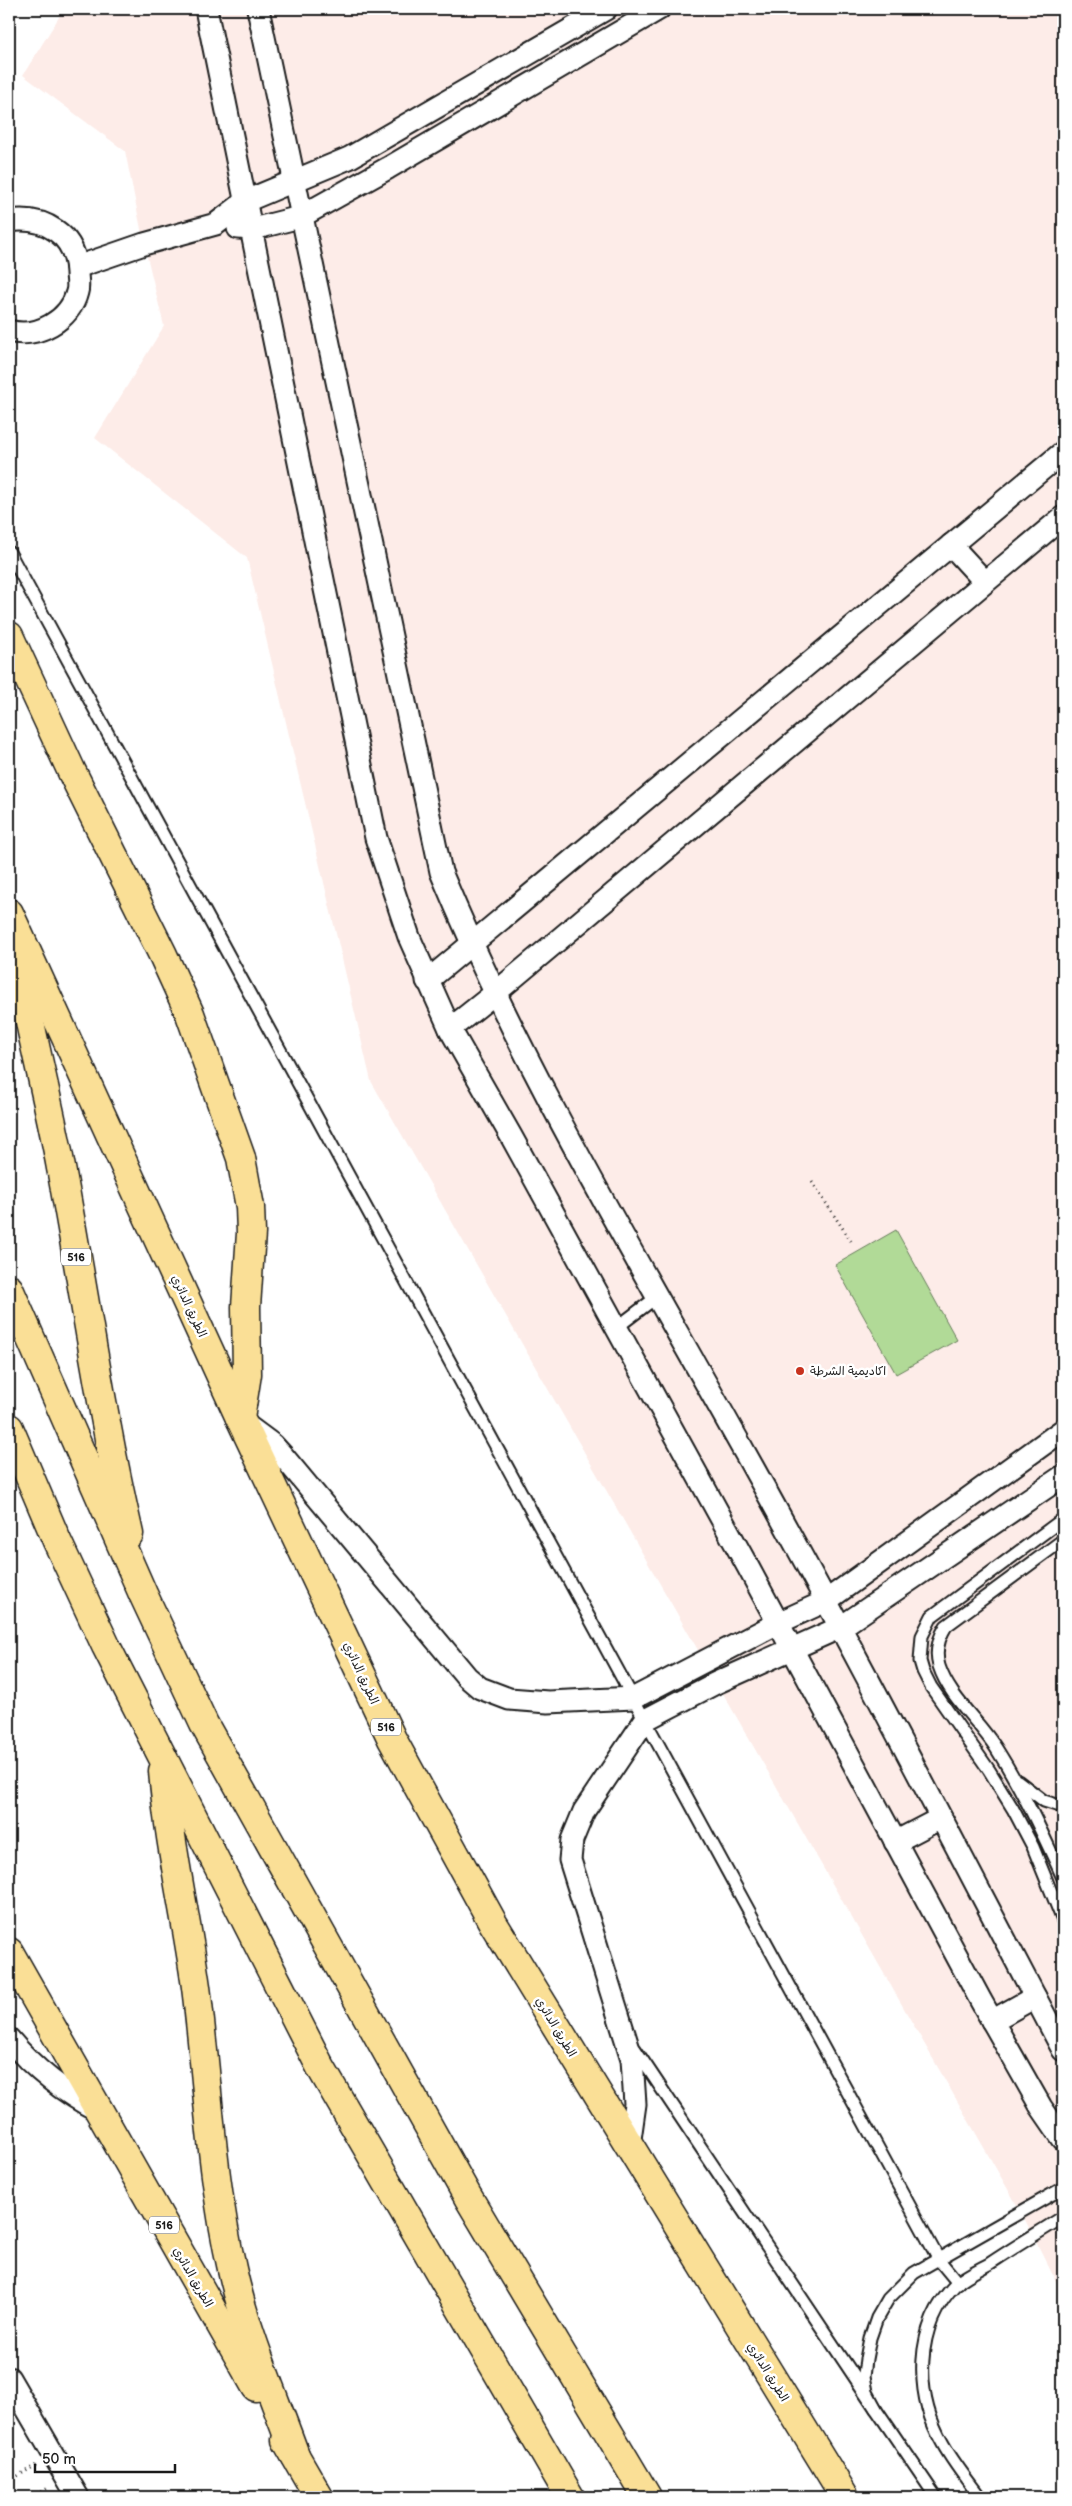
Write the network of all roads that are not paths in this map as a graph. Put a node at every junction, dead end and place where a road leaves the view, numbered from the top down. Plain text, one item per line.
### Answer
1 (206, 9) edge
2 (258, 9) edge
3 (606, 9) edge
4 (659, 9) edge
5 (294, 182) junction
6 (246, 201) junction
7 (300, 217) junction
8 (9, 220) edge
9 (216, 224) junction
10 (253, 230) junction
11 (77, 267) junction
12 (9, 332) edge
13 (1063, 452) edge
14 (1063, 517) edge
15 (951, 545) junction
16 (9, 552) edge
17 (986, 582) junction
18 (9, 636) edge
19 (10, 917) edge
20 (472, 946) junction
21 (427, 980) junction
22 (494, 994) junction
23 (450, 1029) junction
24 (9, 1289) edge
25 (658, 1296) junction
26 (616, 1328) junction
27 (241, 1420) junction
28 (9, 1428) edge
29 (1063, 1430) edge
30 (1063, 1476) edge
31 (1063, 1519) edge
32 (1063, 1540) edge
33 (143, 1594) junction
34 (826, 1601) junction
35 (778, 1624) junction
36 (841, 1627) junction
37 (791, 1648) junction
38 (634, 1698) junction
39 (645, 1720) junction
40 (161, 1754) junction
41 (1012, 1775) junction
42 (1063, 1807) edge
43 (941, 1818) junction
44 (895, 1842) junction
45 (1060, 1858) edge
46 (1044, 1874) junction
47 (1063, 1878) edge
48 (1063, 1921) edge
49 (9, 1952) edge
50 (1035, 1997) junction
51 (992, 2021) junction
52 (624, 2033) junction
53 (9, 2039) edge
54 (1063, 2050) edge
55 (99, 2111) junction
56 (1063, 2139) edge
57 (629, 2146) junction
58 (1063, 2188) edge
59 (1063, 2217) edge
60 (939, 2260) junction
61 (958, 2283) junction
62 (9, 2378) edge
63 (876, 2409) junction
64 (295, 2455) junction
65 (78, 2497) edge
66 (319, 2497) edge
67 (570, 2497) edge
68 (647, 2497) edge
69 (845, 2497) edge
70 (936, 2497) edge
71 (980, 2497) edge

1 - 6 street
2 - 5 street
3 - 5 street
4 - 7 street
5 - 6 street
5 - 7 street
6 - 9 street
6 - 10 street
7 - 10 street
7 - 20 street
8 - 11 street
9 - 10 street
9 - 11 street
10 - 21 street
11 - 12 street
13 - 15 street
14 - 17 street
15 - 17 street
15 - 20 street
16 - 38 lane
17 - 22 street
18 - 27 highway
19 - 27 highway, الطريق الدائري / 516
19 - 33 highway, 516
20 - 21 street
20 - 22 street
21 - 23 street
22 - 23 street
22 - 25 street
23 - 26 street
24 - 33 highway, 516
25 - 26 lane
25 - 34 street
26 - 35 street
27 - 38 street
27 - 57 highway, الطريق الدائري / 516
28 - 40 highway
29 - 34 street
30 - 36 street
31 - 46 lane
32 - 41 lane
33 - 68 highway, 516
34 - 35 street
34 - 36 street
35 - 37 street
35 - 38 street
36 - 37 street
36 - 43 street
37 - 39 street
37 - 44 street
38 - 39 lane
39 - 52 street
39 - 60 lane
40 - 64 highway
40 - 67 highway
41 - 42 lane
41 - 45 lane
43 - 44 street
43 - 50 street
44 - 51 street
45 - 46 lane
45 - 47 lane
46 - 48 lane
49 - 55 highway, الطريق الدائري / 516
50 - 51 street
50 - 54 street
51 - 56 street
52 - 57 street
52 - 63 lane
53 - 55 street
55 - 64 highway, الطريق الدائري / 516
57 - 69 highway, الطريق الدائري / 516
58 - 60 lane
59 - 61 lane
60 - 61 lane
60 - 63 lane
61 - 71 lane
62 - 65 street
63 - 70 lane
64 - 66 highway, الطريق الدائري / 516

